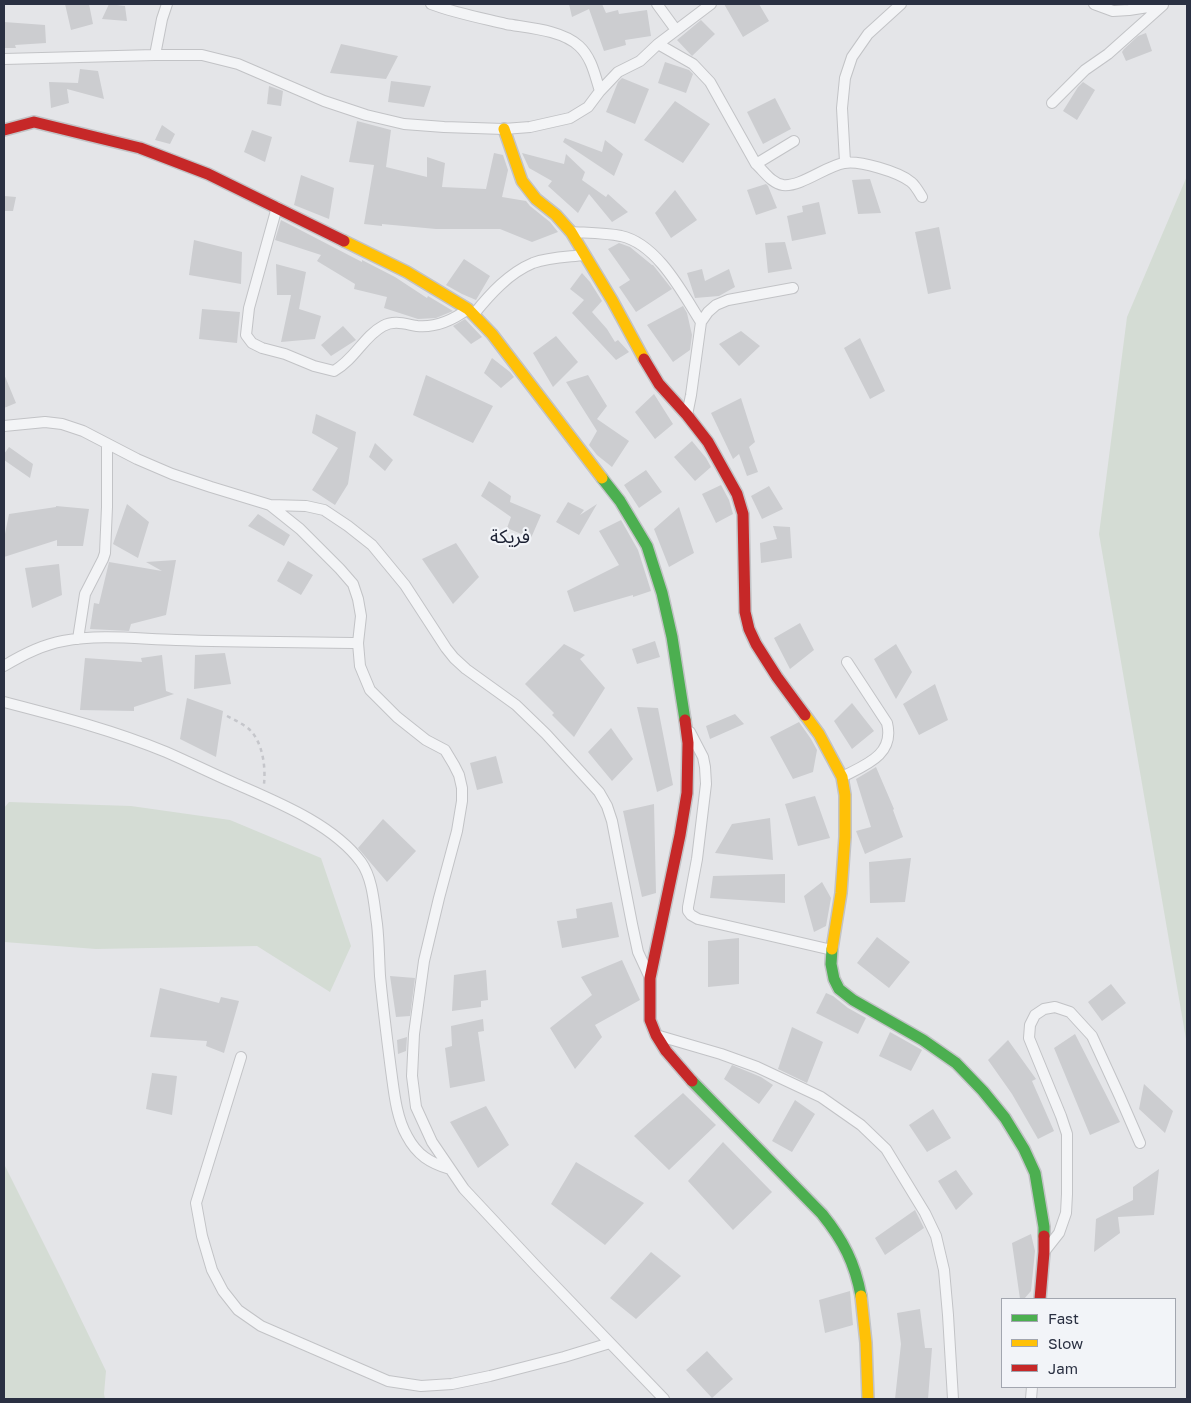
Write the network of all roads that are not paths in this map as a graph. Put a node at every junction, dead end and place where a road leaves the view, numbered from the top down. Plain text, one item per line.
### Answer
1 (166, 4) edge
2 (431, 4) edge
3 (657, 4) edge
4 (711, 4) edge
5 (901, 4) edge
6 (1094, 4) edge
7 (1166, 4) edge
8 (676, 30) junction
9 (658, 44) junction
10 (155, 55) junction
11 (4, 59) edge
12 (600, 91) junction
13 (1052, 103) dead end
14 (4, 119) edge
15 (34, 122) junction
16 (504, 129) junction
17 (4, 130) edge
18 (794, 141) dead end
19 (845, 162) junction
20 (756, 164) junction
21 (922, 197) dead end
22 (277, 207) junction
23 (571, 232) junction
24 (584, 255) junction
25 (793, 288) dead end
26 (471, 311) junction
27 (701, 322) junction
28 (687, 415) junction
29 (4, 426) edge
30 (107, 444) junction
31 (270, 505) junction
32 (78, 639) junction
33 (358, 643) junction
34 (847, 662) dead end
35 (4, 666) edge
36 (4, 702) edge
37 (686, 725) junction
38 (842, 777) junction
39 (832, 950) junction
40 (650, 978) junction
41 (656, 1035) junction
42 (241, 1057) dead end
43 (1140, 1143) dead end
44 (450, 1169) junction
45 (1044, 1252) junction
46 (1040, 1298) edge
47 (610, 1343) junction
48 (951, 1397) edge
49 (664, 1399) edge
50 (868, 1399) edge

1 - 10 street
2 - 12 street
3 - 8 street
4 - 8 street
5 - 19 street
6 - 7 street
7 - 13 street
8 - 9 street
9 - 12 street
9 - 20 street
10 - 11 street
10 - 16 street
12 - 16 street
14 - 15 street
15 - 17 street
15 - 22 street
16 - 23 street
18 - 20 street
19 - 20 street
19 - 21 street
22 - 26 street
22 - 26 street
23 - 24 street
23 - 27 street
24 - 26 street
24 - 28 street
25 - 27 street
26 - 37 street
27 - 28 street
28 - 38 street
29 - 30 street
30 - 31 street
30 - 32 street
31 - 33 street
31 - 40 street
32 - 33 street
32 - 35 street
33 - 44 street
34 - 38 street
36 - 44 street
37 - 39 street
37 - 40 street
38 - 39 street
39 - 45 street
40 - 41 street
41 - 48 street
41 - 50 street
42 - 47 street
43 - 45 street
44 - 47 street
45 - 46 street
47 - 49 street

